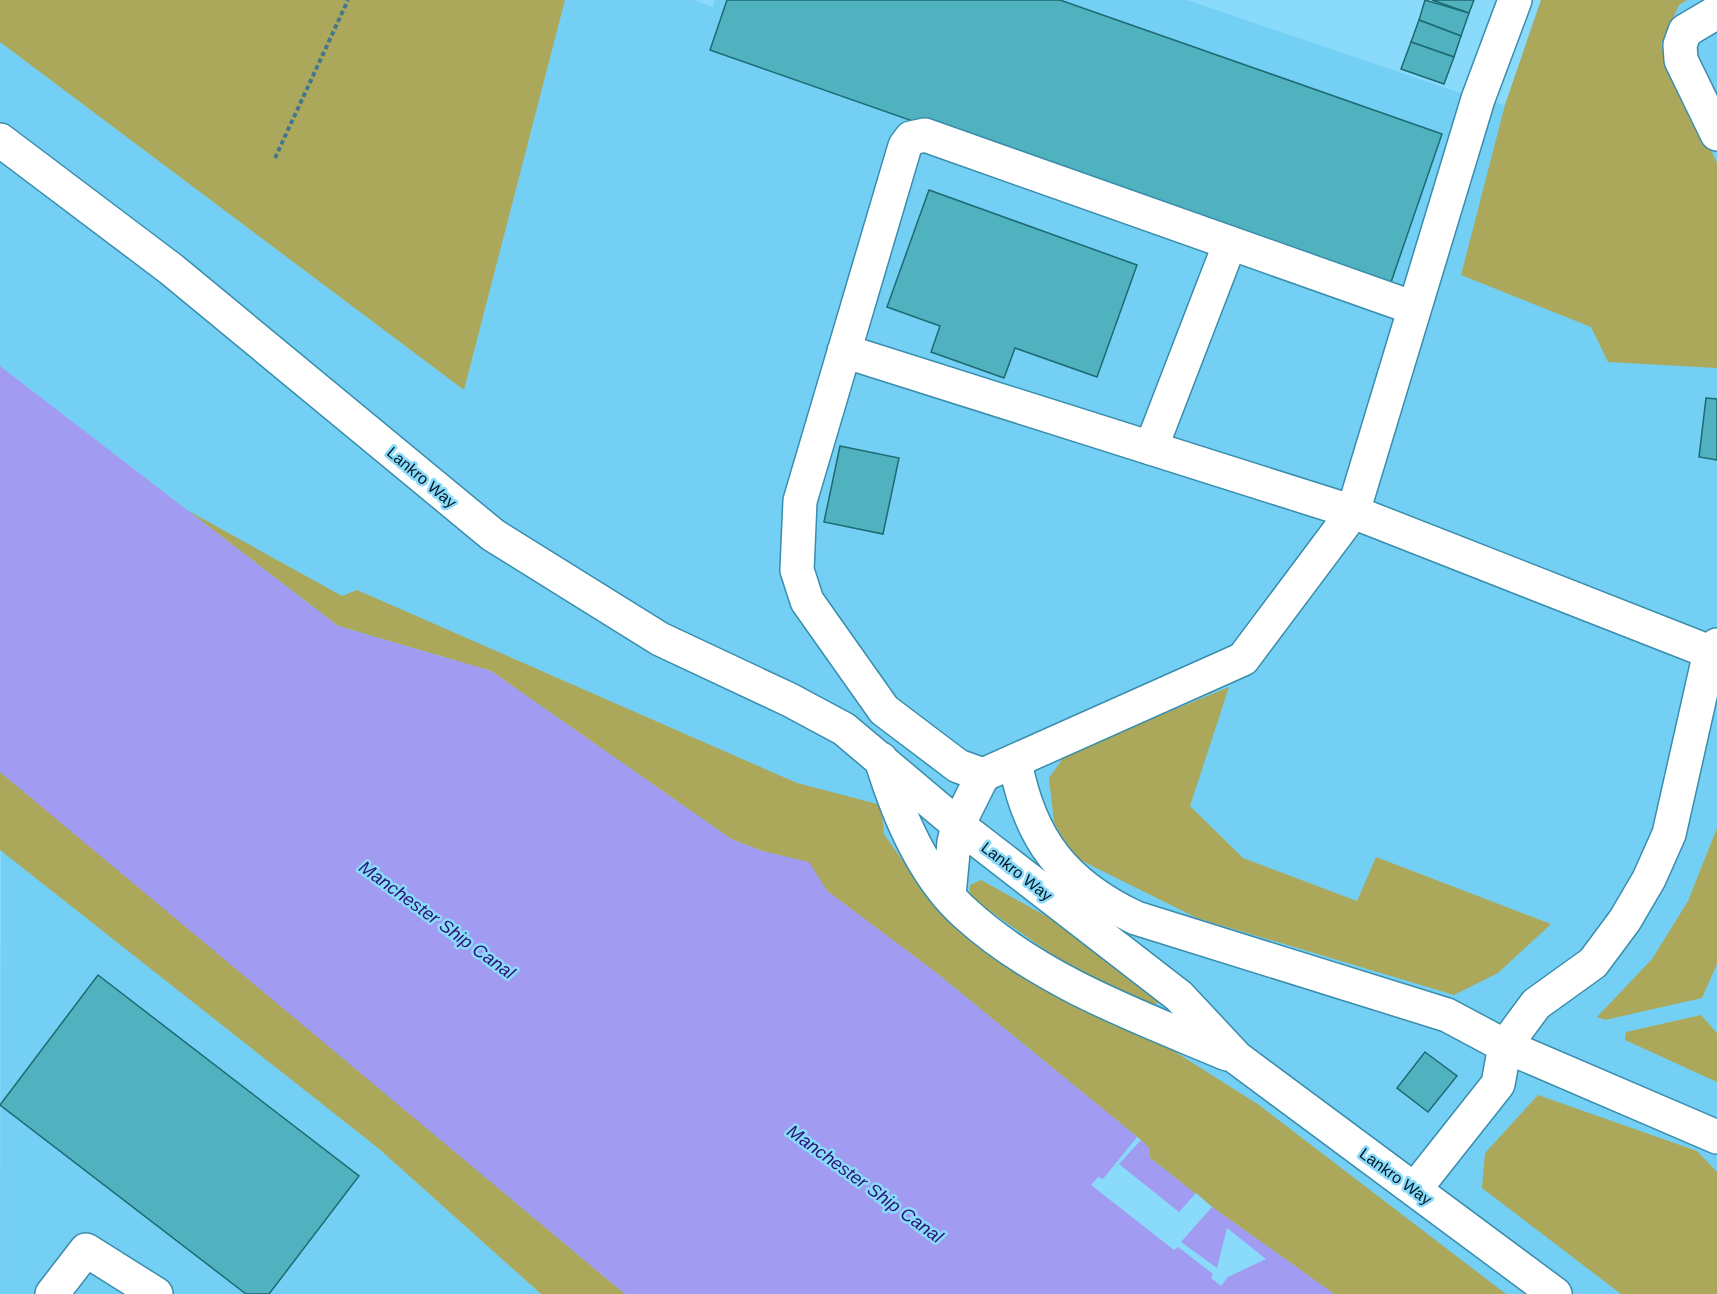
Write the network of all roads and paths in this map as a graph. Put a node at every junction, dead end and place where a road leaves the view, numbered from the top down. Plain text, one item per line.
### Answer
1 (348, 0) edge
2 (1515, 0) edge
3 (1717, 12) edge
4 (1717, 134) edge
5 (0, 140) edge
6 (275, 158) dead end
7 (1230, 243) junction
8 (1414, 308) junction
9 (844, 351) junction
10 (1150, 447) junction
11 (1353, 512) junction
12 (1713, 649) edge
13 (880, 759) junction
14 (1015, 761) junction
15 (983, 775) junction
16 (958, 825) junction
17 (949, 895) junction
18 (1505, 1046) junction
19 (1237, 1058) junction
20 (1717, 1137) edge
21 (1415, 1189) junction
22 (52, 1294) edge
23 (156, 1294) edge
24 (1555, 1294) edge

1 - 6 path
2 - 8 street
3 - 4 street
5 - 13 street, Lankro Way
7 - 8 street
7 - 9 street
7 - 10 street
8 - 11 street
9 - 10 street
9 - 15 street
10 - 11 street
11 - 12 street
11 - 14 street
12 - 18 street
13 - 16 street, Lankro Way
13 - 17 street, Lankro Way
14 - 15 street
14 - 18 street
15 - 16 street
16 - 17 street
16 - 19 street, Lankro Way
17 - 19 street, Lankro Way
18 - 20 street
18 - 21 street
19 - 21 street, Lankro Way
21 - 24 street, Lankro Way
22 - 23 street

